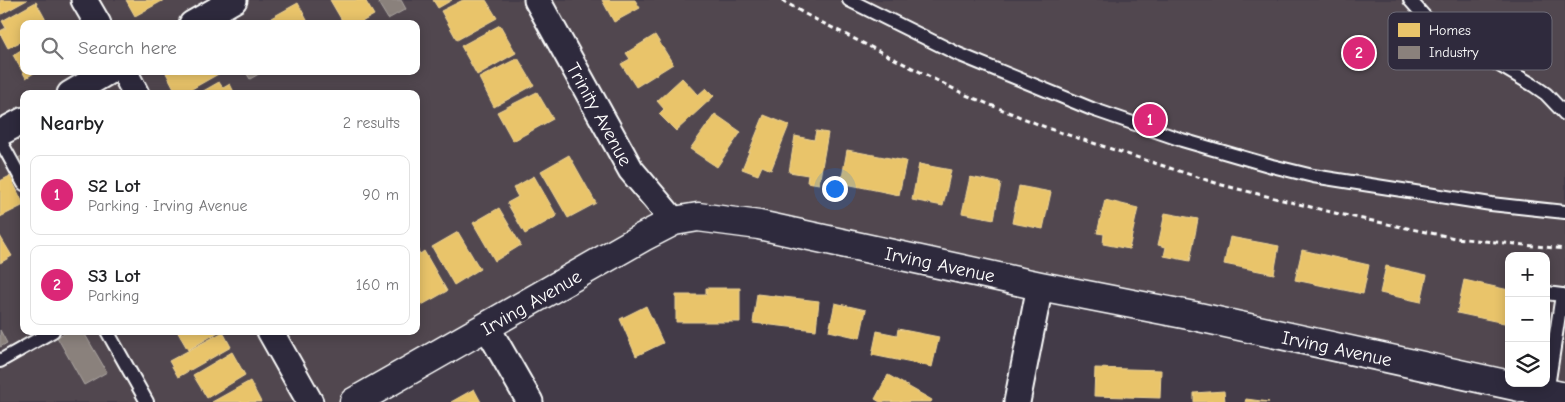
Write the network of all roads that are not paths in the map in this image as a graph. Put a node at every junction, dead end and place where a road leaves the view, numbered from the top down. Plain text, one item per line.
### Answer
1 (84, 0) edge
2 (234, 0) edge
3 (537, 0) edge
4 (849, 0) edge
5 (1410, 0) edge
6 (1420, 12) edge
7 (96, 20) edge
8 (199, 20) edge
9 (1509, 70) edge
10 (102, 75) edge
11 (126, 75) edge
12 (77, 90) edge
13 (134, 90) edge
14 (1565, 114) edge
15 (20, 122) edge
16 (0, 133) edge
17 (0, 140) edge
18 (20, 177) edge
19 (1565, 212) edge
20 (674, 222) junction
21 (1040, 286) junction
22 (1550, 294) edge
23 (1563, 296) edge
24 (487, 327) junction
25 (46, 335) edge
26 (109, 335) edge
27 (272, 335) edge
28 (0, 361) edge
29 (1556, 395) edge
30 (147, 402) edge
31 (310, 402) edge
32 (354, 402) edge
33 (530, 402) edge
34 (1017, 402) edge

1 - 7 street
2 - 8 street
3 - 20 street, Trinity Avenue
4 - 19 lane
5 - 6 lane
9 - 14 lane
10 - 12 street
11 - 13 street
15 - 16 street
17 - 18 lane
20 - 21 street, Irving Avenue
20 - 24 street, Irving Avenue
21 - 29 street, Irving Avenue
21 - 34 street
22 - 23 lane
23 - 29 lane
24 - 32 street, Irving Avenue
24 - 33 street
25 - 28 lane
26 - 30 lane
27 - 31 street

